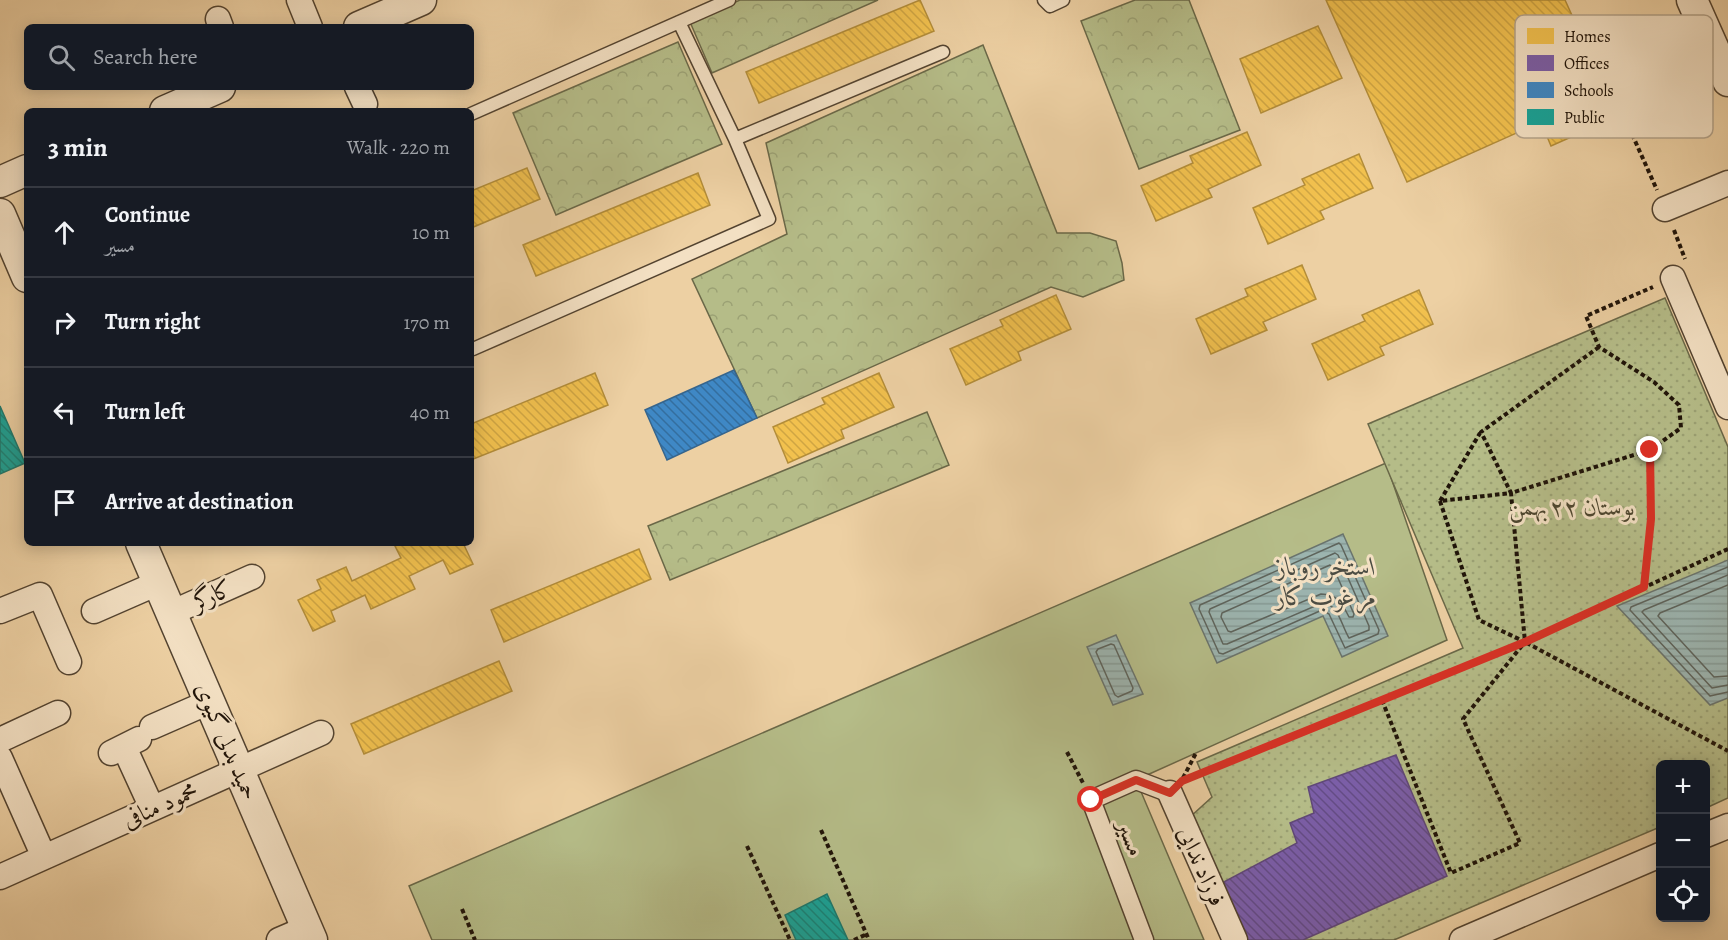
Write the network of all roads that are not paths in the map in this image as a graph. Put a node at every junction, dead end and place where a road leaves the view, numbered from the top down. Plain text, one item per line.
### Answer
1 (298, 0) edge
2 (421, 0) edge
3 (729, 0) edge
4 (1044, 0) edge
5 (1063, 0) edge
6 (1692, 0) edge
7 (1699, 15) edge
8 (680, 22) junction
9 (309, 24) edge
10 (366, 24) edge
11 (1713, 47) edge
12 (943, 52) dead end
13 (1728, 81) edge
14 (213, 90) edge
15 (172, 108) edge
16 (474, 113) edge
17 (735, 139) junction
18 (24, 171) edge
19 (0, 182) edge
20 (1728, 183) edge
21 (1665, 209) dead end
22 (0, 214) edge
23 (24, 270) edge
24 (1673, 278) road end
25 (474, 349) edge
26 (1728, 407) edge
27 (142, 546) edge
28 (252, 577) dead end
29 (158, 583) junction
30 (94, 610) dead end
31 (0, 611) edge
32 (171, 613) junction
33 (69, 662) dead end
34 (209, 702) junction
35 (58, 713) dead end
36 (321, 733) dead end
37 (0, 740) edge
38 (0, 758) edge
39 (239, 769) junction
40 (1170, 793) joint
41 (152, 808) junction
42 (1728, 826) edge
43 (1710, 833) edge
44 (44, 857) junction
45 (1656, 857) edge
46 (0, 877) edge
47 (309, 934) edge
48 (1465, 939) edge
49 (279, 940) edge
50 (1144, 940) edge
51 (1235, 940) edge

1 - 9 street
2 - 10 street
3 - 8 lane
4 - 5 lane
6 - 7 street
8 - 16 lane
8 - 17 lane
11 - 13 street
12 - 17 lane
14 - 15 street
17 - 25 lane
18 - 19 street
20 - 21 street
22 - 23 street
24 - 26 street
27 - 29 street, حمید بدلی گیوی
28 - 32 street, کارگر
29 - 30 street
29 - 32 street, حمید بدلی گیوی
31 - 33 street
32 - 34 street, حمید بدلی گیوی
34 - 39 street, حمید بدلی گیوی
34 - 41 street
35 - 37 street
36 - 39 street, محمود منافی
38 - 44 street
39 - 41 street, محمود منافی
39 - 47 street, حمید بدلی گیوی
40 - 50 street, مسیر
40 - 51 street, فرزاد ندایی
41 - 44 street, محمود منافی
42 - 43 street
44 - 46 street, محمود منافی
45 - 48 street
47 - 49 street

